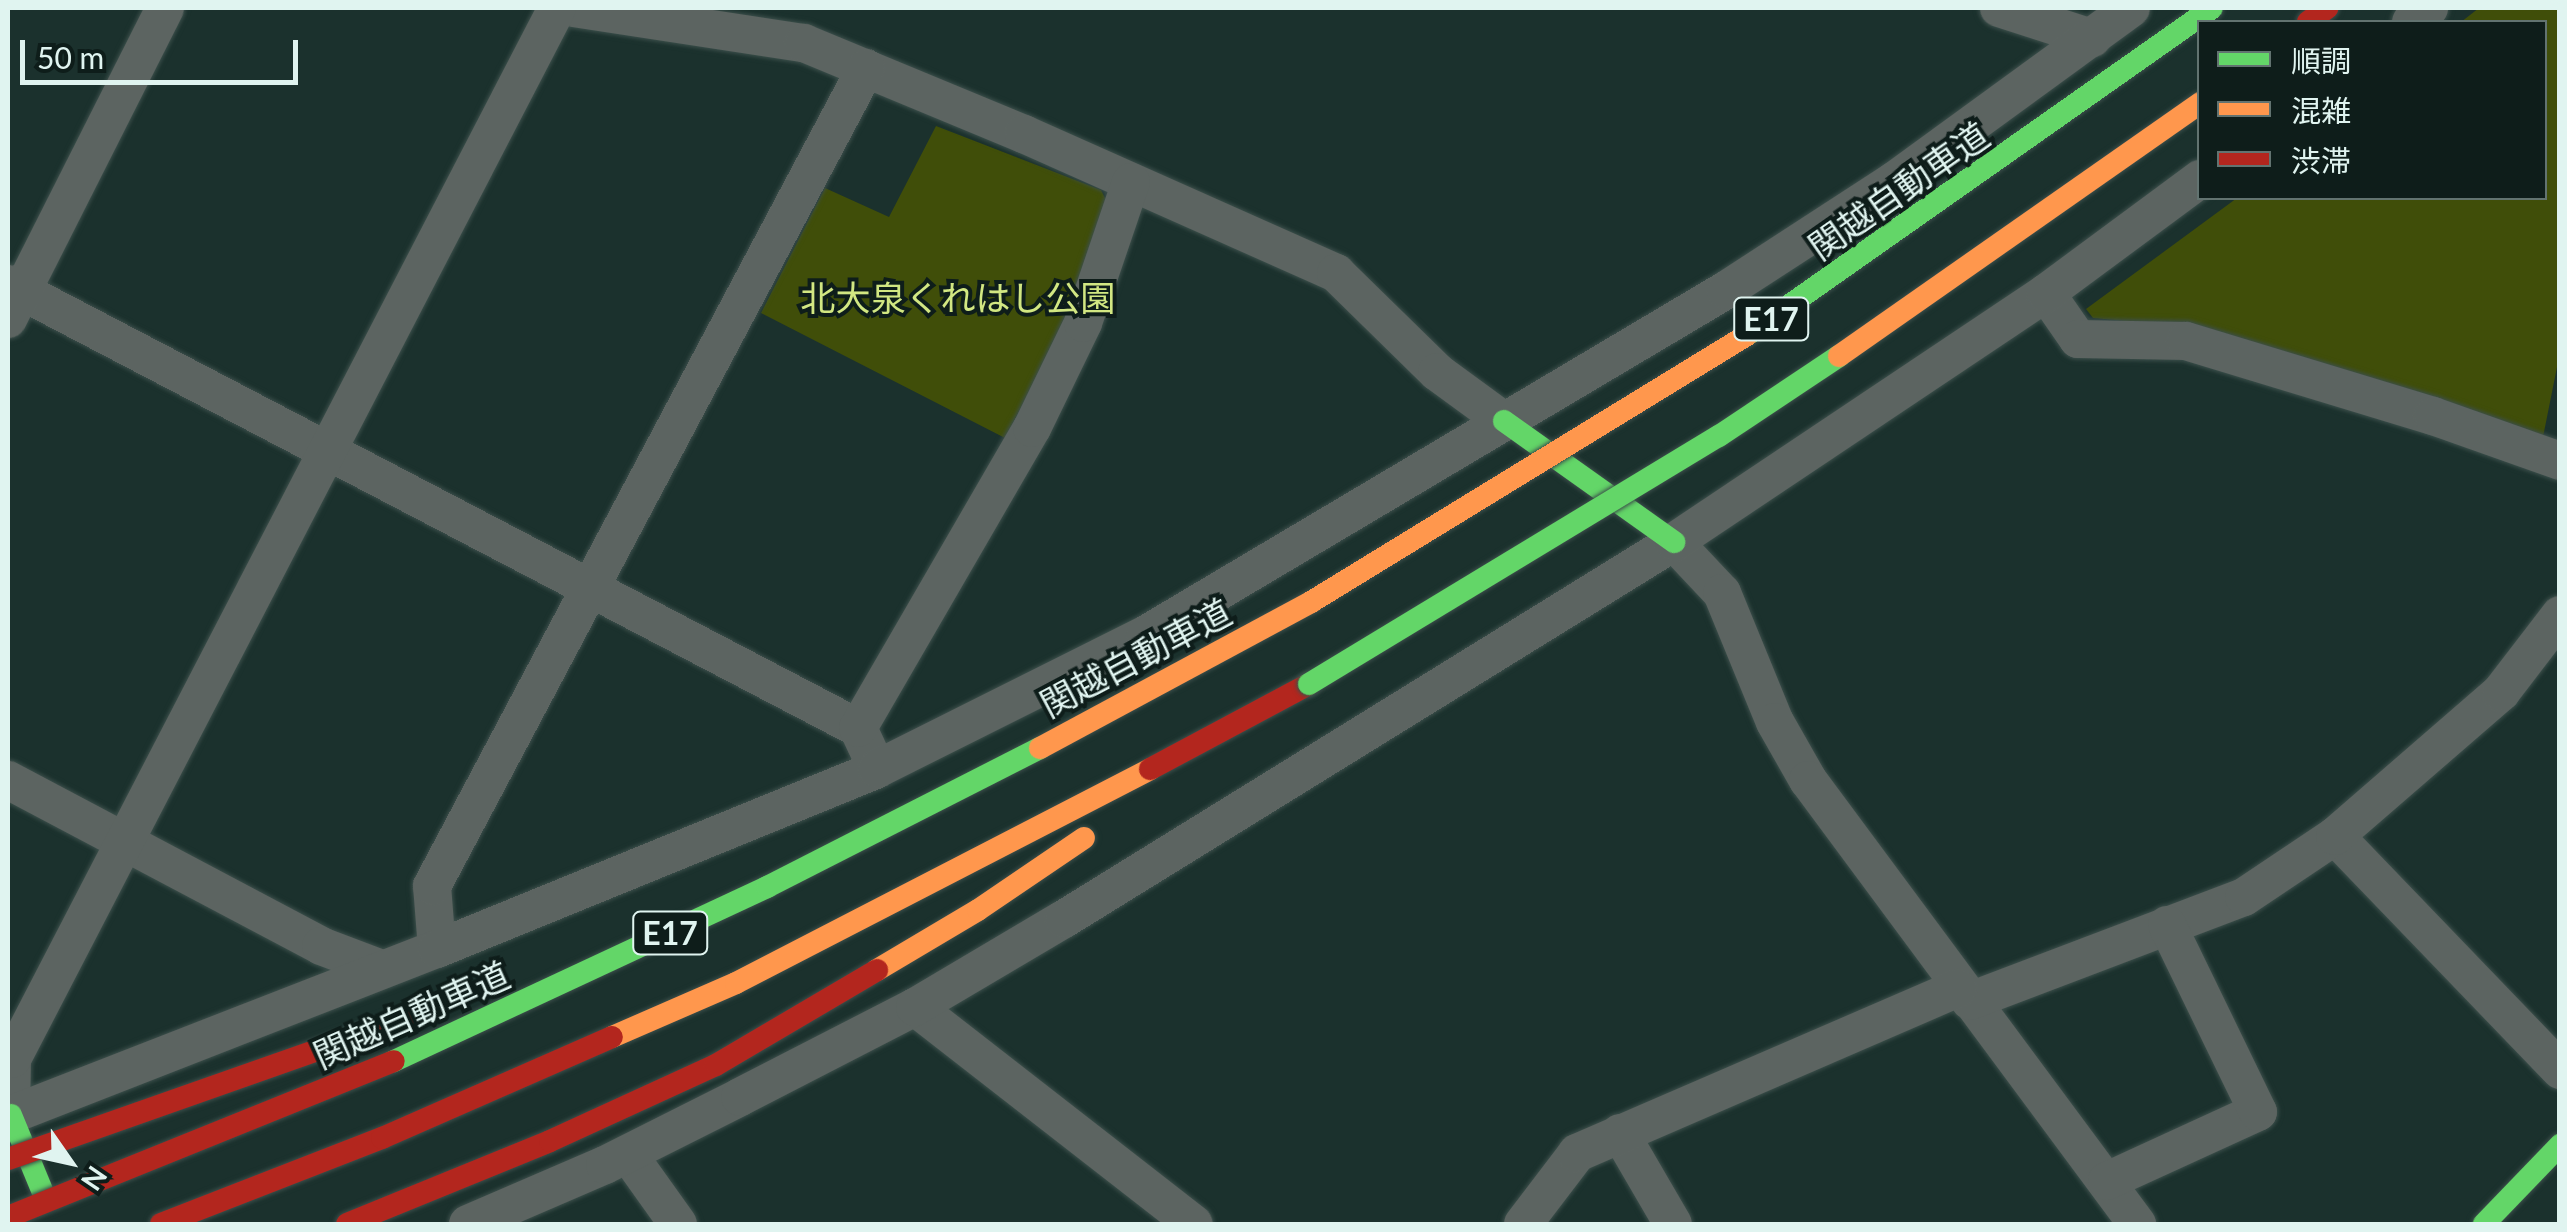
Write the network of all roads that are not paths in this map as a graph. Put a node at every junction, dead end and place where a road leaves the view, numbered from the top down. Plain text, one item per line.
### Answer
1 (165, 8) edge
2 (557, 8) edge
3 (574, 8) edge
4 (1999, 8) edge
5 (2131, 8) edge
6 (2212, 8) edge
7 (2092, 38) junction
8 (866, 68) junction
9 (2197, 105) edge
10 (2197, 181) edge
11 (1132, 182) junction
12 (2046, 292) junction
13 (12, 298) edge
14 (1504, 421) junction
15 (326, 452) junction
16 (2560, 460) edge
17 (1674, 542) junction
18 (590, 592) junction
19 (2560, 616) edge
20 (1309, 684) junction
21 (858, 728) junction
22 (1018, 760) junction
23 (877, 769) junction
24 (8, 780) edge
25 (1136, 802) dead end
26 (1104, 824) dead end
27 (2335, 836) junction
28 (124, 842) junction
29 (688, 898) dead end
30 (2167, 925) junction
31 (437, 948) junction
32 (382, 969) junction
33 (1964, 994) junction
34 (441, 1005) dead end
35 (915, 1007) junction
36 (10, 1059) edge
37 (2560, 1070) edge
38 (9, 1115) edge
39 (1620, 1133) junction
40 (628, 1154) junction
41 (2555, 1159) edge
42 (8, 1160) edge
43 (2107, 1182) junction
44 (532, 1213) edge
45 (8, 1217) edge
46 (56, 1224) edge
47 (161, 1224) edge
48 (348, 1224) edge
49 (468, 1224) edge
50 (678, 1224) edge
51 (1194, 1224) edge
52 (1523, 1224) edge
53 (1673, 1224) edge
54 (2137, 1224) edge
55 (2484, 1224) edge

1 - 13 street
2 - 15 street
3 - 8 street
4 - 7 street
5 - 7 street
6 - 22 main road, 関越自動車道 / E17, bridge
7 - 14 street
8 - 11 street
8 - 18 street
9 - 20 main road, E17, bridge
10 - 12 street
11 - 14 street
11 - 21 street
12 - 16 street
12 - 17 street
13 - 15 street
14 - 17 main road
14 - 23 street
15 - 18 street
15 - 28 street
17 - 33 street
17 - 35 street
18 - 21 street
18 - 31 street
19 - 27 street
20 - 25 main road
20 - 47 main road, E17
21 - 23 street
22 - 29 main road, bridge
22 - 45 main road, 関越自動車道 / E17, bridge
23 - 31 street
24 - 28 street
26 - 48 main road
27 - 30 street
27 - 37 street
28 - 32 street
28 - 36 street
30 - 33 street
30 - 43 street
31 - 32 street
32 - 38 street
33 - 39 street
33 - 43 street
34 - 42 main road, bridge
35 - 40 street
35 - 51 street
36 - 38 street
38 - 46 main road
39 - 52 street
39 - 53 street
40 - 44 street
40 - 50 street
41 - 55 main road
43 - 54 street
44 - 49 street

